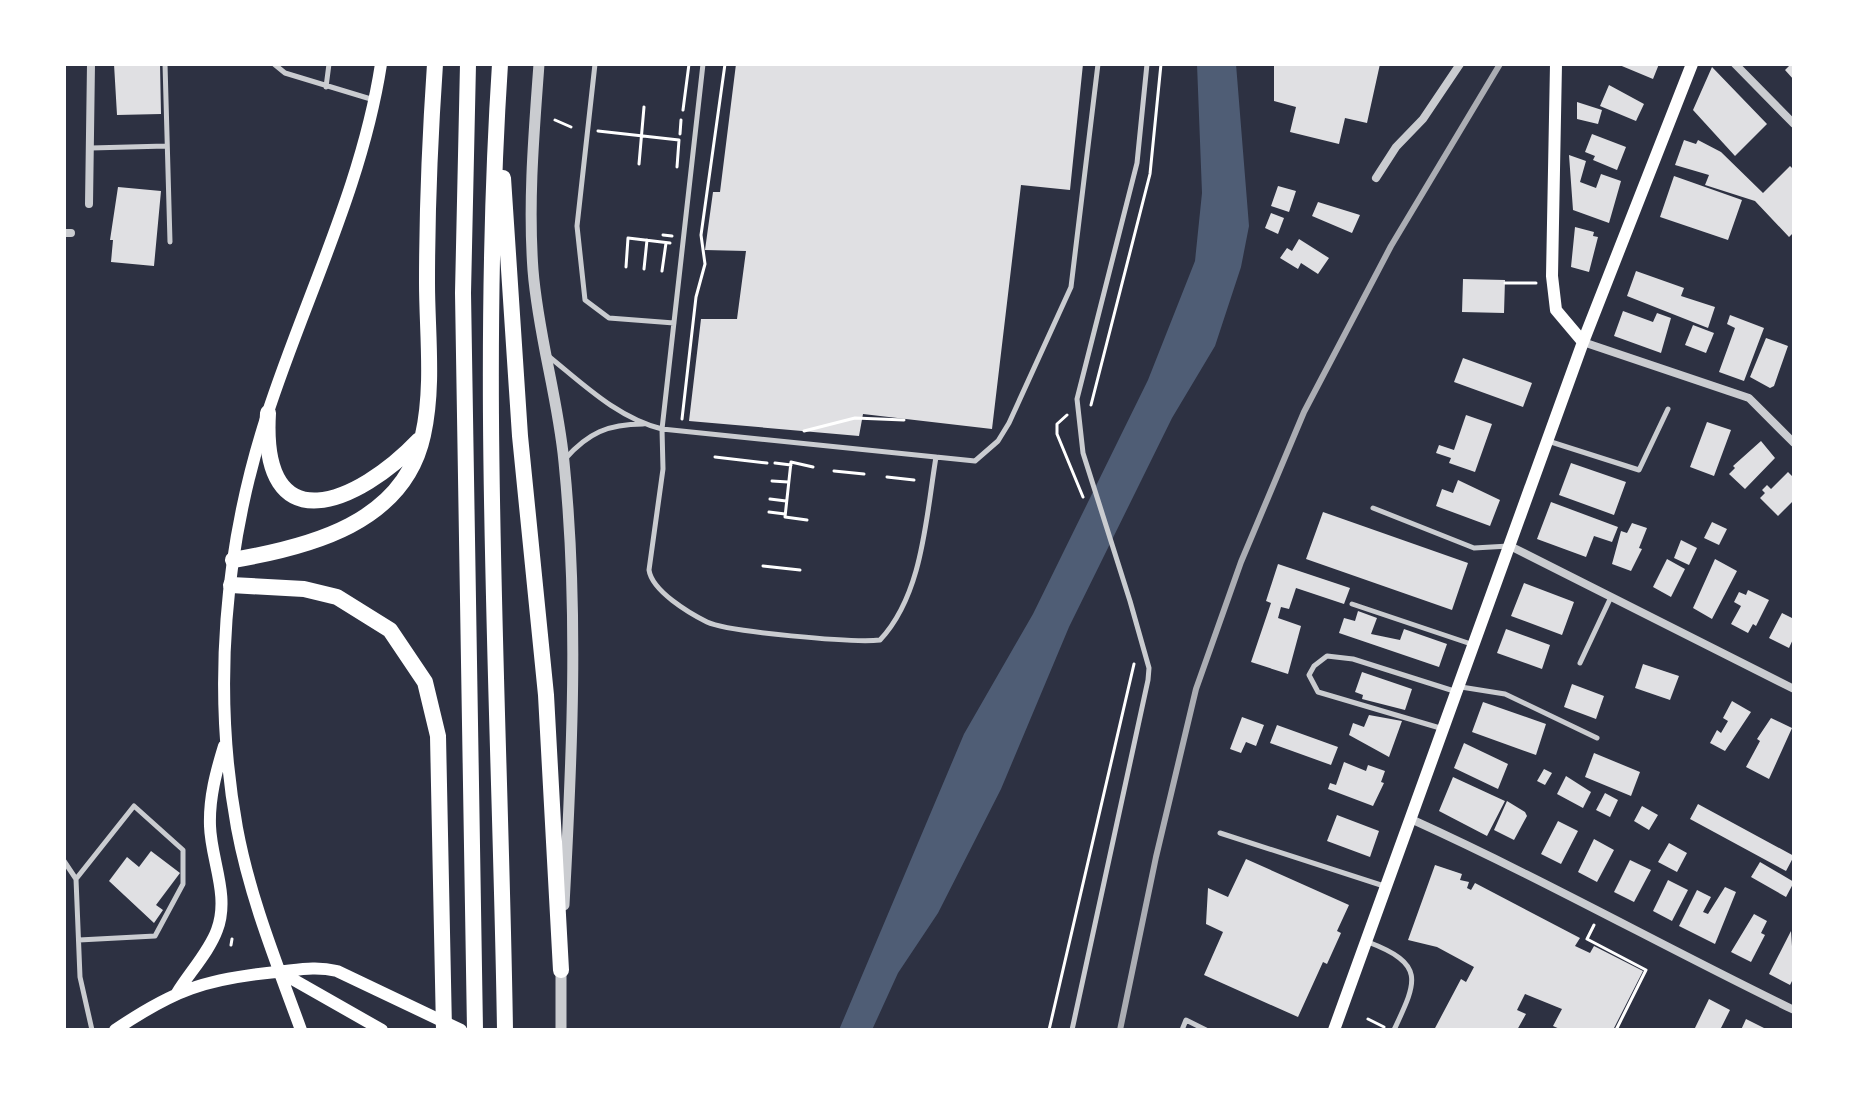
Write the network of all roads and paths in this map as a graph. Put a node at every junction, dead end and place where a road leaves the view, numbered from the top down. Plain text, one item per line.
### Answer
1 (91, 64) edge
2 (165, 64) edge
3 (274, 64) edge
4 (329, 64) edge
5 (381, 64) edge
6 (435, 64) edge
7 (468, 64) edge
8 (500, 64) edge
9 (539, 64) edge
10 (595, 64) edge
11 (689, 64) edge
12 (703, 64) edge
13 (725, 64) edge
14 (1098, 64) edge
15 (1147, 64) edge
16 (1460, 64) edge
17 (1556, 64) edge
18 (1692, 64) edge
19 (1735, 64) edge
20 (326, 87) junction
21 (498, 97) junction
22 (374, 100) junction
23 (644, 107) dead end
24 (683, 110) dead end
25 (555, 120) dead end
26 (681, 120) dead end
27 (1794, 124) edge
28 (571, 127) dead end
29 (594, 130) dead end
30 (680, 134) dead end
31 (642, 136) junction
32 (166, 146) junction
33 (90, 148) junction
34 (639, 164) dead end
35 (677, 167) dead end
36 (1376, 178) dead end
37 (89, 204) dead end
38 (674, 228) dead end
39 (663, 235) dead end
40 (672, 236) junction
41 (647, 240) junction
42 (170, 242) dead end
43 (666, 243) junction
44 (626, 267) dead end
45 (644, 269) dead end
46 (662, 271) dead end
47 (1505, 283) dead end
48 (1536, 283) dead end
49 (674, 323) junction
50 (1583, 342) junction
51 (547, 354) junction
52 (1668, 409) dead end
53 (268, 413) junction
54 (904, 420) dead end
55 (690, 423) dead end
56 (643, 424) junction
57 (662, 429) junction
58 (798, 433) dead end
59 (423, 436) junction
60 (1548, 441) junction
61 (1794, 443) edge
62 (715, 457) dead end
63 (936, 457) junction
64 (564, 460) junction
65 (767, 463) dead end
66 (775, 463) dead end
67 (791, 465) junction
68 (813, 467) dead end
69 (834, 471) dead end
70 (864, 474) dead end
71 (887, 477) dead end
72 (914, 480) dead end
73 (772, 481) dead end
74 (789, 483) junction
75 (770, 499) dead end
76 (787, 501) junction
77 (1373, 508) dead end
78 (769, 512) dead end
79 (785, 514) junction
80 (807, 520) dead end
81 (1510, 546) junction
82 (233, 560) junction
83 (763, 566) dead end
84 (800, 570) dead end
85 (231, 585) junction
86 (1611, 597) junction
87 (1352, 604) dead end
88 (1475, 645) junction
89 (1135, 657) dead end
90 (1580, 663) dead end
91 (1794, 689) edge
92 (1459, 690) junction
93 (1445, 729) junction
94 (1597, 738) dead end
95 (226, 739) junction
96 (1413, 820) junction
97 (1220, 833) dead end
98 (64, 861) edge
99 (76, 879) junction
100 (1388, 887) junction
101 (1594, 925) dead end
102 (236, 937) dead end
103 (79, 940) junction
104 (1368, 942) junction
105 (231, 945) dead end
106 (561, 970) junction
107 (280, 972) junction
108 (177, 993) junction
109 (1794, 1010) edge
110 (1368, 1019) dead end
111 (92, 1030) edge
112 (115, 1030) edge
113 (301, 1030) edge
114 (382, 1030) edge
115 (444, 1030) edge
116 (461, 1030) edge
117 (475, 1030) edge
118 (505, 1030) edge
119 (561, 1030) edge
120 (1049, 1030) edge
121 (1072, 1030) edge
122 (1182, 1030) edge
123 (1206, 1030) edge
124 (1334, 1030) edge
125 (1392, 1030) edge
126 (1616, 1030) edge

1 - 33 street
2 - 32 lane
3 - 20 lane
4 - 20 lane
5 - 22 main road
6 - 59 highway
7 - 117 highway
8 - 21 highway
9 - 51 street
10 - 49 lane
11 - 24 path
12 - 49 lane
13 - 55 path
14 - 63 lane
15 - 121 lane
16 - 36 street
17 - 50 main road
18 - 50 main road
19 - 27 street
20 - 22 lane
21 - 106 highway
21 - 118 highway
22 - 53 main road
23 - 31 path
25 - 28 path
26 - 30 path
29 - 31 path
31 - 34 path
31 - 35 path
32 - 33 lane
32 - 42 lane
33 - 37 street
38 - 40 path
39 - 40 path
40 - 43 path
41 - 43 path
41 - 44 path
41 - 45 path
43 - 46 path
47 - 48 path
49 - 57 lane
50 - 60 main road
50 - 61 street
51 - 56 lane
51 - 64 street
52 - 60 lane
53 - 59 highway
53 - 82 main road
54 - 58 path
56 - 57 lane
56 - 64 lane
57 - 63 lane
57 - 63 lane
59 - 82 highway
60 - 81 main road
62 - 65 path
64 - 106 street
66 - 67 path
67 - 68 path
67 - 74 path
69 - 70 path
71 - 72 path
73 - 74 path
74 - 76 path
75 - 76 path
76 - 79 path
77 - 81 lane
78 - 79 path
79 - 80 path
81 - 86 street
81 - 88 main road
82 - 85 main road
83 - 84 path
85 - 95 main road
85 - 115 highway
86 - 90 lane
86 - 91 street
87 - 88 lane
88 - 92 main road
89 - 120 path
92 - 93 main road
92 - 93 lane
92 - 94 lane
93 - 96 main road
95 - 107 main road
95 - 108 main road
96 - 100 main road
96 - 109 street
97 - 100 lane
98 - 99 lane
99 - 103 lane
99 - 103 lane
100 - 104 main road
101 - 126 path
102 - 105 path
103 - 111 lane
104 - 124 main road
104 - 125 lane
106 - 119 street
107 - 108 main road
107 - 113 main road
107 - 114 main road
107 - 116 main road
108 - 112 main road
110 - 125 path
122 - 123 lane

